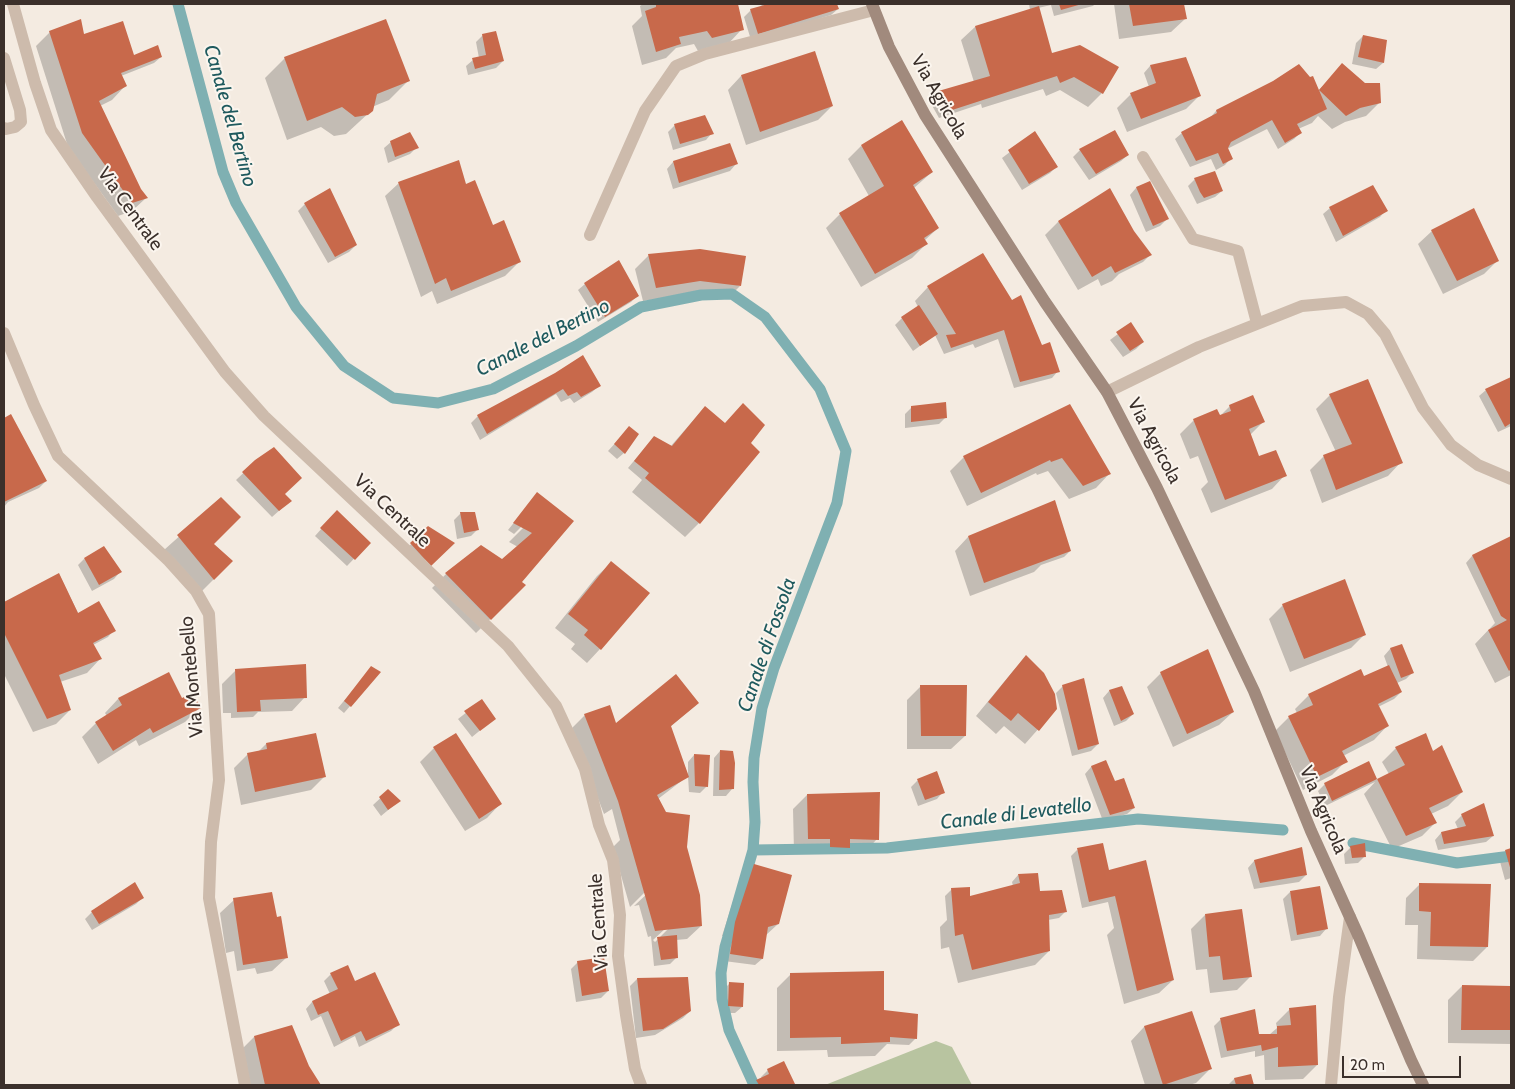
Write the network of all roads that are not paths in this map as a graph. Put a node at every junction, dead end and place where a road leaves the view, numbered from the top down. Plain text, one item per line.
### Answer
1 (13, 4) edge
2 (873, 7) edge
3 (4, 58) edge
4 (4, 128) edge
5 (1143, 157) dead end
6 (590, 235) dead end
7 (1257, 323) junction
8 (4, 333) edge
9 (1107, 392) junction
10 (1511, 480) edge
11 (1350, 917) junction
12 (244, 1085) edge
13 (641, 1085) edge
14 (1331, 1085) edge
15 (1423, 1085) edge

1 - 13 street, Via Centrale
2 - 6 street, Via Agricola
2 - 9 street, Via Agricola
3 - 4 street
5 - 7 street
7 - 9 street
7 - 10 street
8 - 12 street, Via Montebello
9 - 11 street, Via Agricola
11 - 14 street
11 - 15 street, Via Agricola

